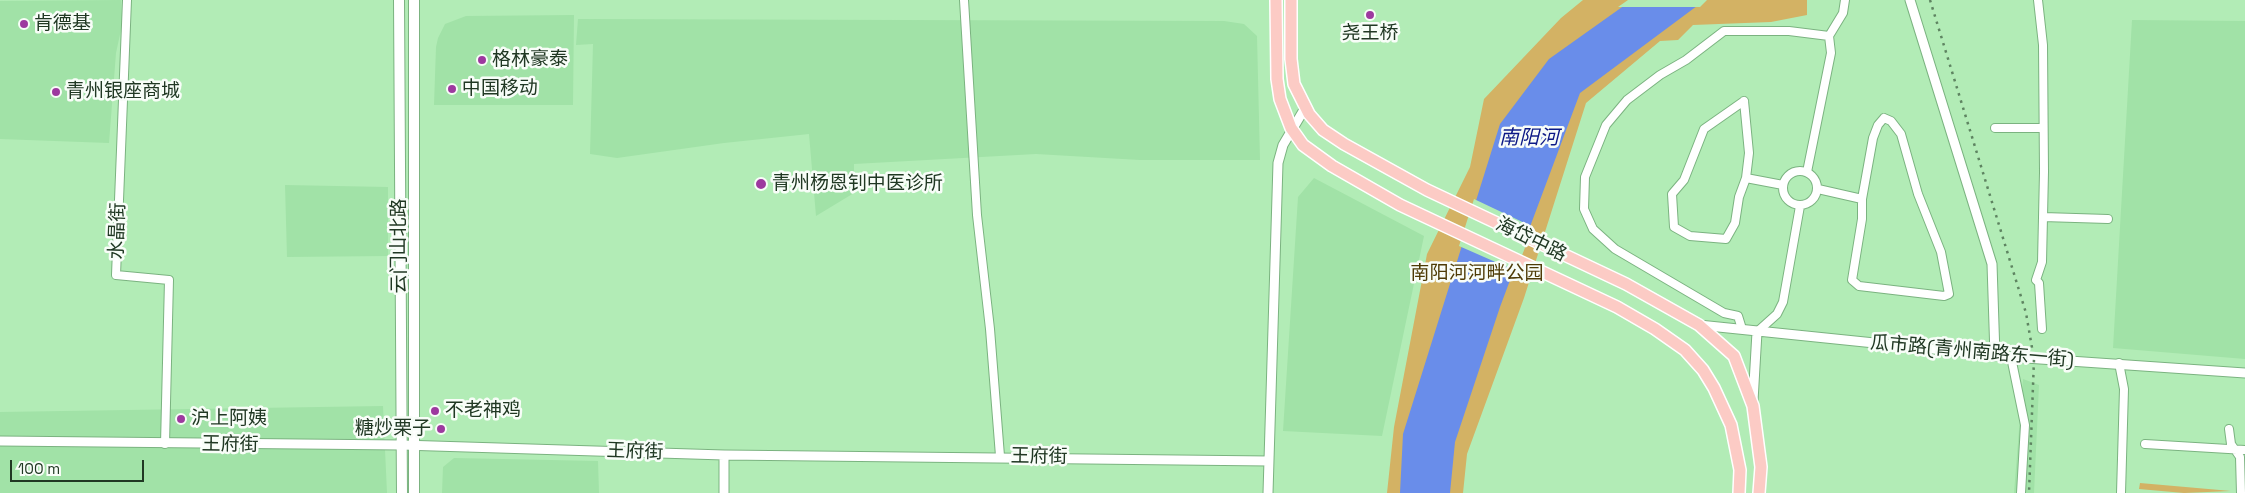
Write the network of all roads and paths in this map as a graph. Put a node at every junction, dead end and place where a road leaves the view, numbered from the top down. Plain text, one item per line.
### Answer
1 (127, 0) edge
2 (399, 0) edge
3 (414, 0) edge
4 (964, 0) edge
5 (1276, 0) edge
6 (1291, 0) edge
7 (1845, 0) edge
8 (1910, 0) edge
9 (2038, 0) edge
10 (1828, 36) junction
11 (1305, 108) junction
12 (1291, 128) junction
13 (1995, 128) dead end
14 (2042, 128) junction
15 (1806, 172) junction
16 (1746, 178) junction
17 (1783, 185) junction
18 (1818, 189) junction
19 (1862, 199) junction
20 (1800, 206) junction
21 (2043, 217) junction
22 (2108, 219) dead end
23 (1699, 325) junction
24 (1742, 330) junction
25 (2042, 330) dead end
26 (1757, 332) junction
27 (1995, 356) junction
28 (2011, 357) junction
29 (2119, 364) junction
30 (2245, 373) edge
31 (1752, 406) junction
32 (2229, 430) dead end
33 (0, 441) edge
34 (165, 444) junction
35 (2145, 444) dead end
36 (402, 445) junction
37 (413, 446) junction
38 (2234, 449) junction
39 (2245, 450) edge
40 (724, 455) junction
41 (1000, 456) junction
42 (1269, 461) junction
43 (402, 493) edge
44 (414, 493) edge
45 (724, 493) edge
46 (1268, 493) edge
47 (1739, 493) edge
48 (1760, 493) edge
49 (2021, 493) edge
50 (2121, 493) edge
51 (2241, 493) edge

1 - 34 street, 水晶街
2 - 36 main road, 云门山北路
3 - 37 main road, 云门山北路
4 - 41 street
5 - 12 main road, 海岱中路
6 - 11 main road, 海岱中路
7 - 10 street
8 - 27 street
9 - 14 street
10 - 15 street
10 - 24 street
11 - 12 street
11 - 23 main road, 海岱中路
12 - 42 street
12 - 47 main road, 海岱中路
13 - 14 street
14 - 21 street
15 - 17 street
15 - 18 street
16 - 16 street
16 - 17 street
17 - 20 street
18 - 19 street
18 - 20 street
19 - 19 street
20 - 26 street
21 - 22 street
21 - 25 street
23 - 24 street, 瓜市路(青州南路东一街)
23 - 31 main road, 海岱中路
24 - 26 street, 瓜市路(青州南路东一街)
26 - 27 street, 瓜市路(青州南路东一街)
26 - 31 street
27 - 28 street, 瓜市路(青州南路东一街)
28 - 29 street, 瓜市路(青州南路东一街)
28 - 49 street
29 - 30 street, 瓜市路(青州南路东一街)
29 - 50 street
31 - 48 main road, 海岱中路
32 - 38 street
33 - 34 street, 王府街
34 - 36 street, 王府街
35 - 38 street
36 - 37 street, 王府街
36 - 43 main road, 云门山北路
37 - 40 street, 王府街
37 - 44 main road, 云门山北路
38 - 39 street
38 - 51 street
40 - 41 street, 王府街
40 - 45 street
41 - 42 street, 王府街
42 - 46 street

